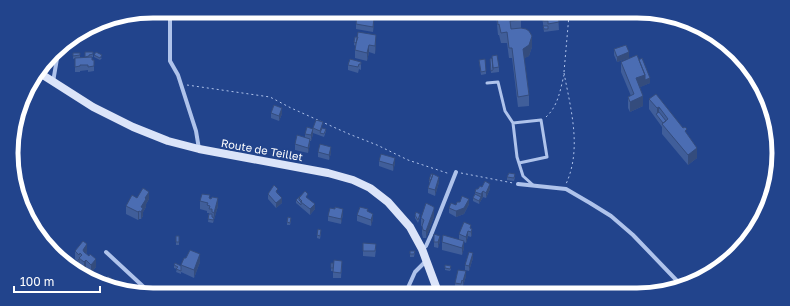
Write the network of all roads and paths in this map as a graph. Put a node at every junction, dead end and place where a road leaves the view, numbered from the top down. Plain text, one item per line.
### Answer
1 (170, 18) edge
2 (569, 18) edge
3 (57, 59) edge
4 (564, 73) junction
5 (43, 75) edge
6 (53, 82) junction
7 (181, 84) junction
8 (487, 84) dead end
9 (541, 120) junction
10 (513, 123) junction
11 (199, 150) junction
12 (519, 163) junction
13 (456, 174) junction
14 (518, 184) joint
15 (533, 185) junction
16 (563, 189) junction
17 (422, 249) junction
18 (106, 252) dead end
19 (427, 260) junction
20 (678, 281) edge
21 (143, 287) edge
22 (408, 288) edge
23 (437, 288) edge

1 - 7 street
2 - 4 path
3 - 6 street
4 - 9 path
4 - 16 path
5 - 6 main road, Route de Teillet
6 - 11 main road, Route de Teillet
7 - 11 street
7 - 13 path
8 - 10 lane
9 - 10 lane
9 - 12 lane
10 - 12 lane
11 - 17 main road, Route de Teillet
12 - 15 lane
13 - 14 path
13 - 17 street
14 - 15 street
15 - 16 street
16 - 20 street
17 - 19 main road, Route de Teillet
18 - 21 street
19 - 22 street
19 - 23 main road, Route de Teillet

